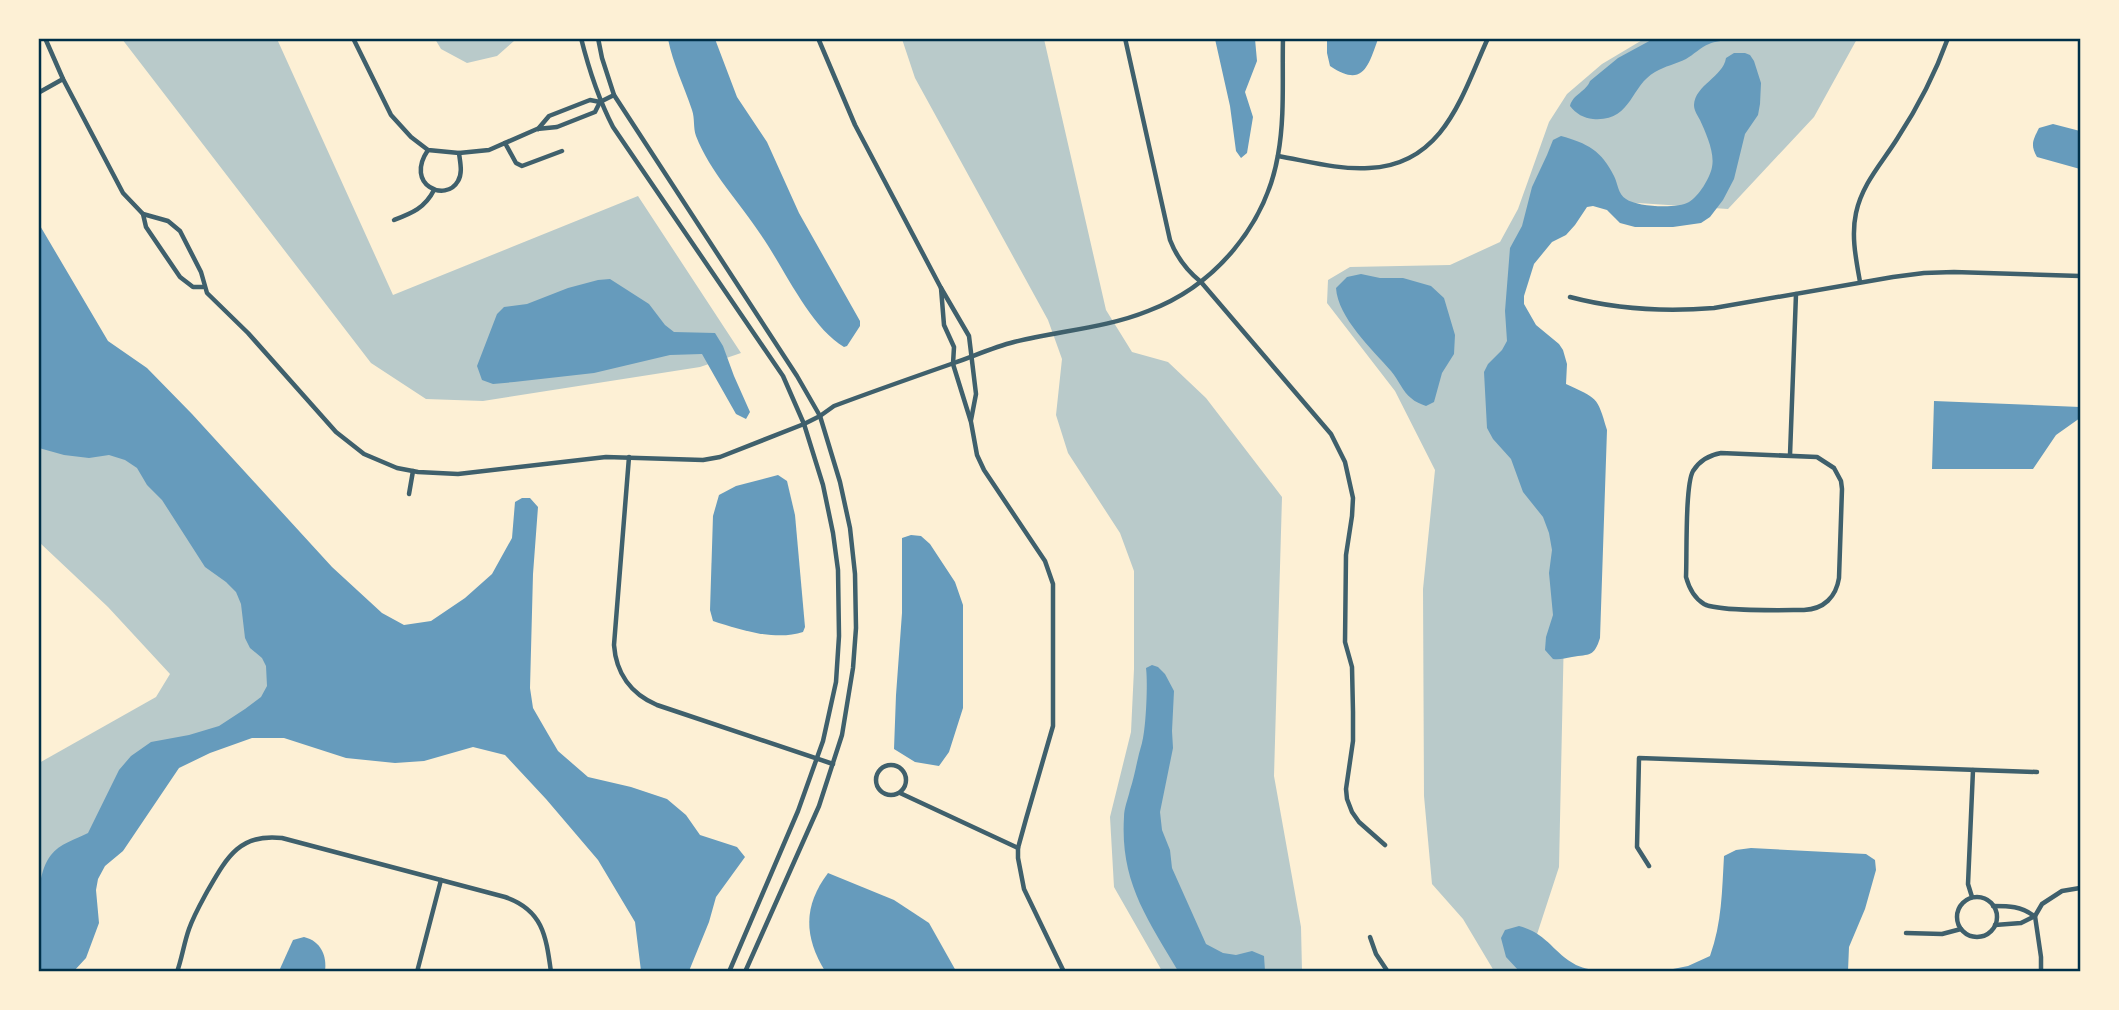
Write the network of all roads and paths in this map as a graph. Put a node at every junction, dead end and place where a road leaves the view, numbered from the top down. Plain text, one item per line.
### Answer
1 (45, 38) edge
2 (354, 38) edge
3 (582, 38) edge
4 (598, 38) edge
5 (818, 38) edge
6 (1125, 38) edge
7 (1283, 38) edge
8 (1488, 38) edge
9 (1948, 38) edge
10 (63, 79) junction
11 (38, 93) edge
12 (614, 95) junction
13 (600, 102) junction
14 (537, 130) junction
15 (505, 143) junction
16 (428, 150) junction
17 (562, 151) dead end
18 (459, 153) junction
19 (1278, 156) junction
20 (434, 190) junction
21 (143, 214) junction
22 (394, 220) dead end
23 (2081, 276) edge
24 (1201, 282) junction
25 (1860, 282) junction
26 (203, 287) junction
27 (941, 288) junction
28 (1796, 294) junction
29 (1570, 297) dead end
30 (973, 357) junction
31 (953, 363) junction
32 (820, 416) junction
33 (971, 422) junction
34 (804, 424) junction
35 (1790, 456) junction
36 (629, 457) junction
37 (413, 471) junction
38 (409, 494) dead end
39 (817, 758) junction
40 (833, 764) junction
41 (1973, 770) junction
42 (2037, 772) dead end
43 (900, 793) junction
44 (1385, 845) dead end
45 (1018, 848) junction
46 (1649, 866) dead end
47 (441, 880) junction
48 (2081, 888) edge
49 (1972, 897) junction
50 (1993, 906) junction
51 (2035, 916) junction
52 (1995, 925) junction
53 (1961, 929) junction
54 (1906, 933) dead end
55 (1370, 937) dead end
56 (730, 970) edge
57 (177, 971) edge
58 (416, 971) edge
59 (551, 971) edge
60 (738, 971) edge
61 (745, 971) edge
62 (1064, 971) edge
63 (1388, 971) edge
64 (2041, 971) edge

1 - 10 street
2 - 16 street
3 - 13 street
4 - 12 street
5 - 27 street
6 - 24 street
7 - 19 street
8 - 19 street
9 - 25 street
10 - 11 street
10 - 21 street
12 - 13 street
12 - 32 street
13 - 14 street
13 - 14 street
13 - 34 street
14 - 15 street
15 - 17 street
15 - 18 street
16 - 18 street
16 - 20 street
18 - 20 street
19 - 24 street
20 - 22 street
21 - 26 street
21 - 26 street
23 - 25 street
24 - 30 street
24 - 44 street
25 - 28 street
26 - 37 street
27 - 30 street
27 - 31 street
28 - 29 street
28 - 35 street
30 - 31 street
30 - 33 street
31 - 32 street
31 - 33 street
32 - 34 street
32 - 40 street
33 - 45 street
34 - 36 street
34 - 39 street
35 - 35 street
36 - 37 street
36 - 39 street
37 - 38 street
39 - 40 street
39 - 56 street
40 - 61 street
41 - 42 street
41 - 46 street
41 - 49 street
43 - 43 street
43 - 45 street
45 - 62 street
47 - 57 street
47 - 58 street
47 - 59 street
48 - 51 street
49 - 50 street
49 - 53 street
50 - 51 street
50 - 52 street
51 - 52 street
51 - 64 street
52 - 53 street
53 - 54 street
55 - 63 street
56 - 60 street

